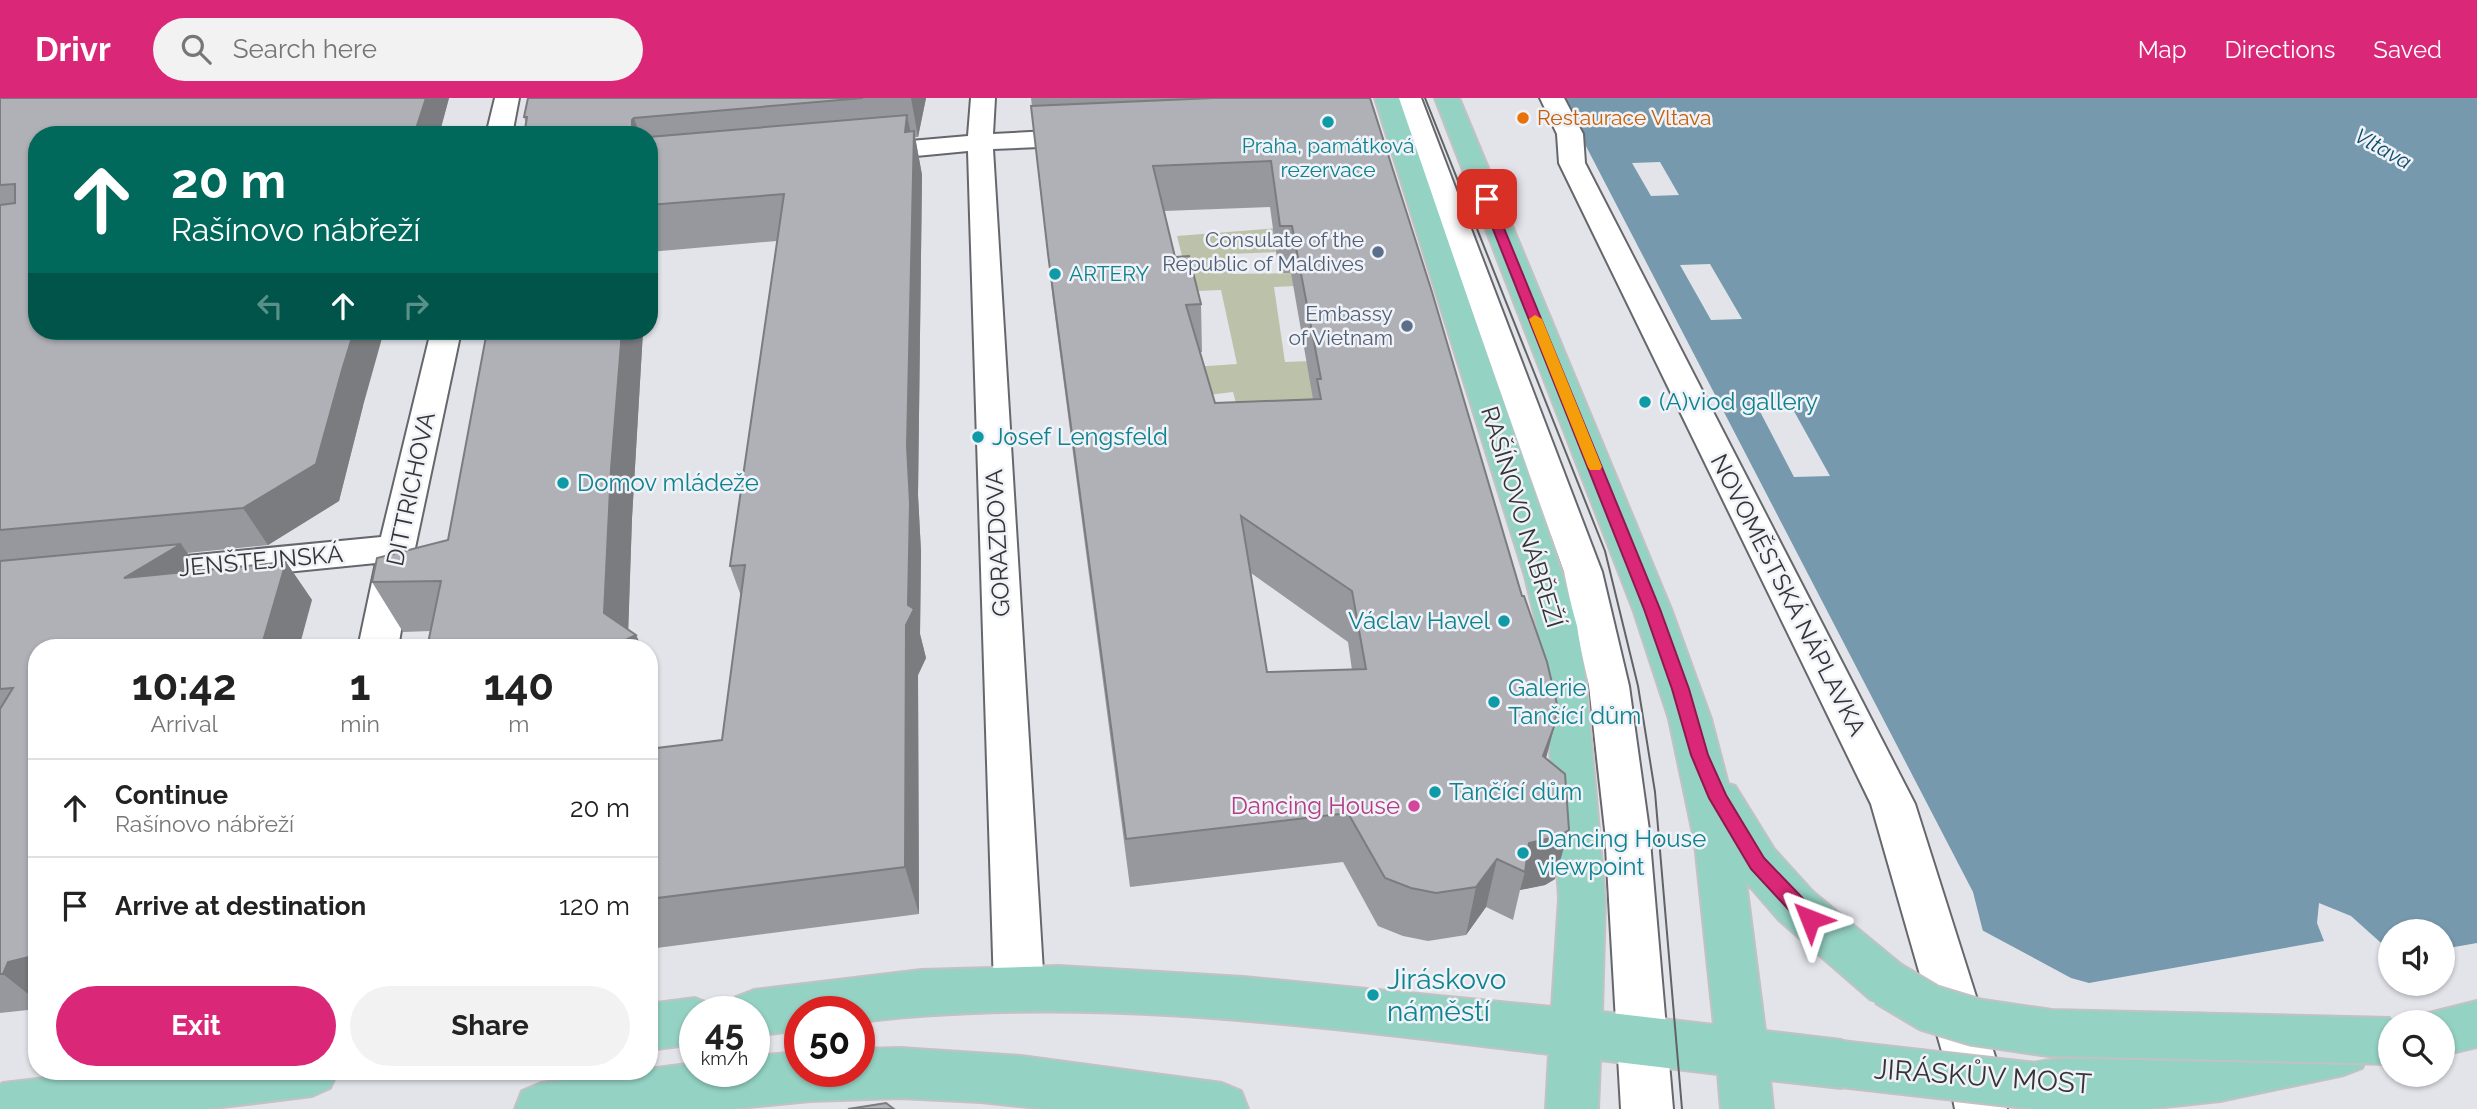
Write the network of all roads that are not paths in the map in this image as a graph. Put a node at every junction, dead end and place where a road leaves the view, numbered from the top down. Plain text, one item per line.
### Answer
1 (507, 98) edge
2 (983, 98) edge
3 (1552, 98) edge
4 (1451, 110) edge
5 (1397, 114) edge
6 (501, 126) edge
7 (1107, 137) edge
8 (980, 142) junction
9 (843, 154) edge
10 (444, 340) edge
11 (1539, 456) junction
12 (1519, 500) junction
13 (397, 548) junction
14 (111, 576) edge
15 (380, 639) edge
16 (1700, 755) junction
17 (1019, 988) junction
18 (770, 1011) edge
19 (679, 1023) edge
20 (2477, 1024) edge
21 (658, 1026) edge
22 (2455, 1029) edge
23 (1576, 1034) junction
24 (1643, 1041) junction
25 (2378, 1041) edge
26 (2378, 1043) edge
27 (1741, 1053) junction
28 (237, 1080) edge
29 (1024, 1095) edge
30 (3, 1109) edge
31 (541, 1109) edge
32 (1222, 1109) edge
33 (1572, 1109) edge
34 (1647, 1109) edge
35 (1746, 1109) edge
36 (1980, 1109) edge

1 - 6 street
2 - 8 street, GORAZDOVA
3 - 36 street, NOVOMĚSTSKÁ NÁPLAVKA
4 - 5 street
4 - 16 main road
5 - 11 street
5 - 12 main road, RAŠÍNOVO NÁBŘEŽÍ
7 - 8 street
8 - 9 street
8 - 17 street, GORAZDOVA
10 - 13 street, DITTRICHOVA
11 - 12 street
11 - 24 street
12 - 23 main road, RAŠÍNOVO NÁBŘEŽÍ
13 - 14 street, JENŠTEJNSKÁ
13 - 15 street, DITTRICHOVA
16 - 25 main road, bridge
16 - 27 main road
17 - 18 main road
17 - 23 main road
19 - 21 main road
20 - 22 main road
23 - 24 main road
23 - 33 main road, RAŠÍNOVO NÁBŘEŽÍ
24 - 27 main road
24 - 34 street
26 - 27 main road, JIRÁSKŮV MOST, bridge
27 - 35 main road
28 - 30 main road
29 - 31 main road
29 - 32 main road

